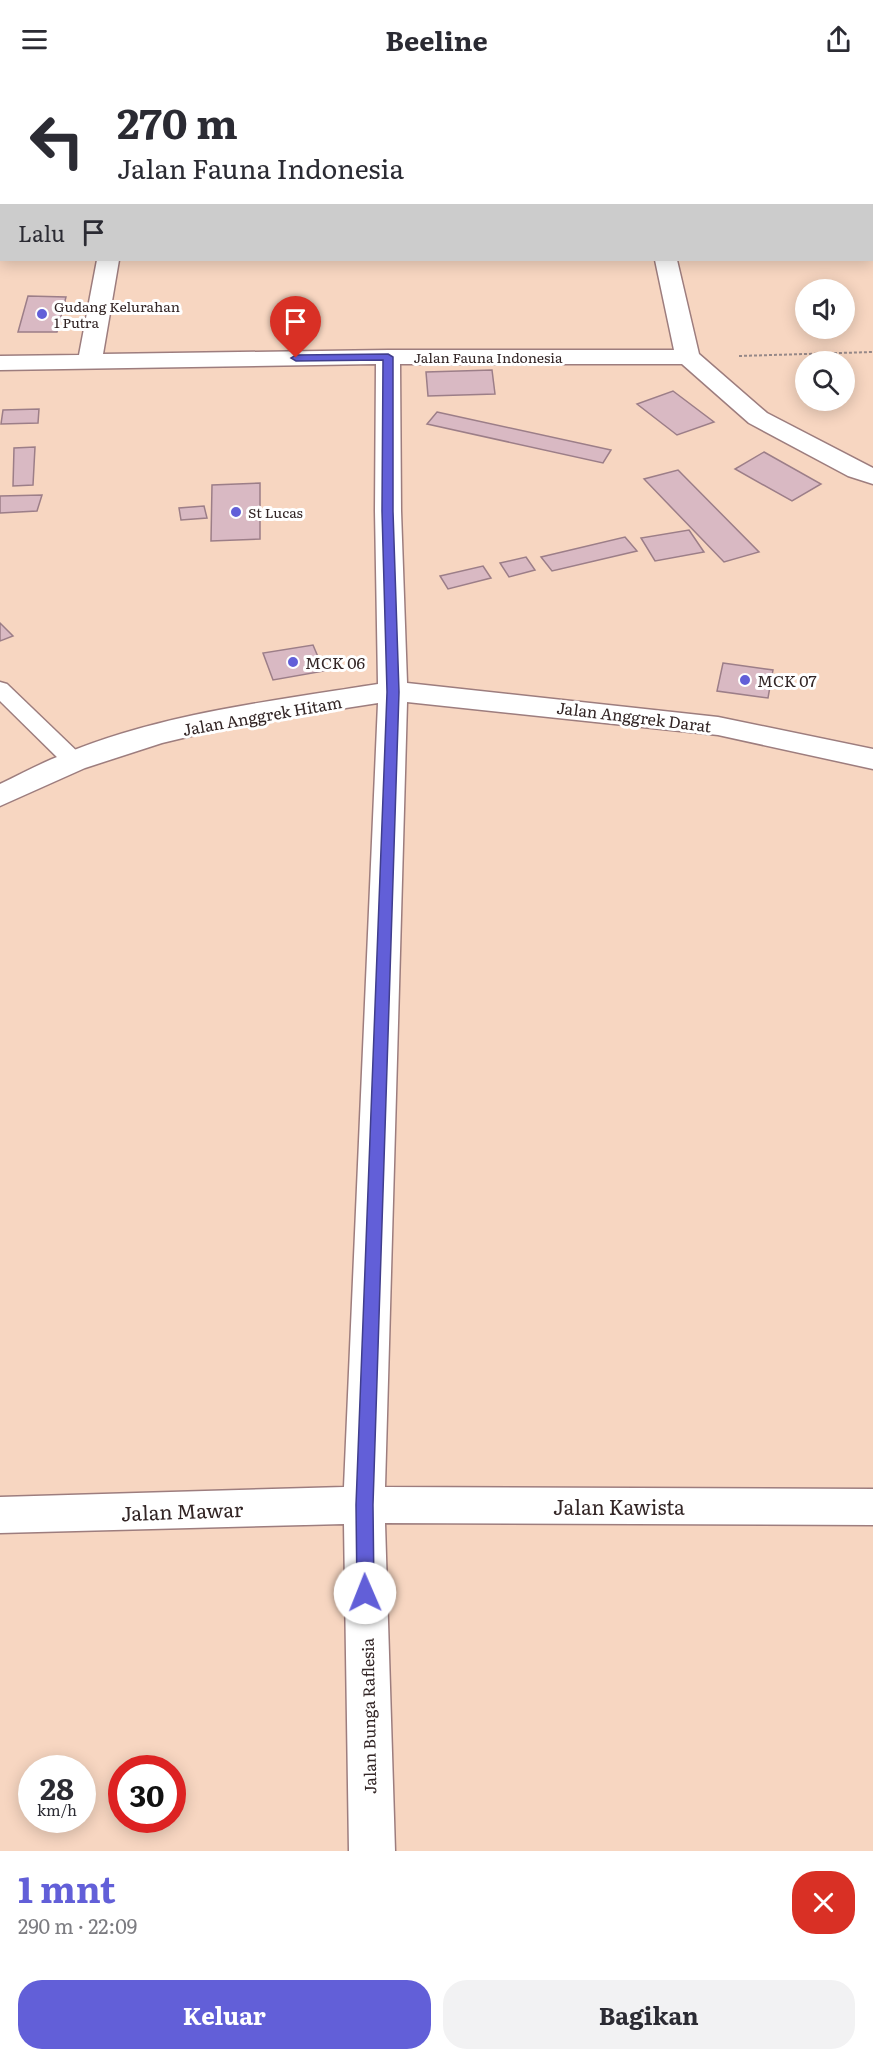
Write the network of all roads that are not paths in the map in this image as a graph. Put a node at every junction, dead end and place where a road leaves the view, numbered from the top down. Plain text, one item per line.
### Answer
1 (108, 261) edge
2 (666, 261) edge
3 (388, 357) junction
4 (688, 357) junction
5 (90, 361) junction
6 (0, 363) edge
7 (873, 476) edge
8 (0, 689) edge
9 (393, 692) junction
10 (873, 759) edge
11 (74, 761) junction
12 (0, 796) edge
13 (364, 1505) junction
14 (873, 1507) edge
15 (0, 1515) edge
16 (372, 1851) edge

1 - 5 street
2 - 4 street
3 - 4 street, Jalan Fauna Indonesia
3 - 5 street, Jalan Fauna Indonesia
3 - 9 street, Jalan Bunga Raflesia
4 - 7 street
5 - 6 street, Jalan Fauna Indonesia
8 - 11 lane
9 - 10 street, Jalan Anggrek Darat
9 - 11 street, Jalan Anggrek Hitam
9 - 13 street, Jalan Bunga Raflesia
11 - 12 street, Jalan Anggrek Hitam
13 - 14 street, Jalan Kawista
13 - 15 street, Jalan Mawar
13 - 16 street, Jalan Bunga Raflesia

